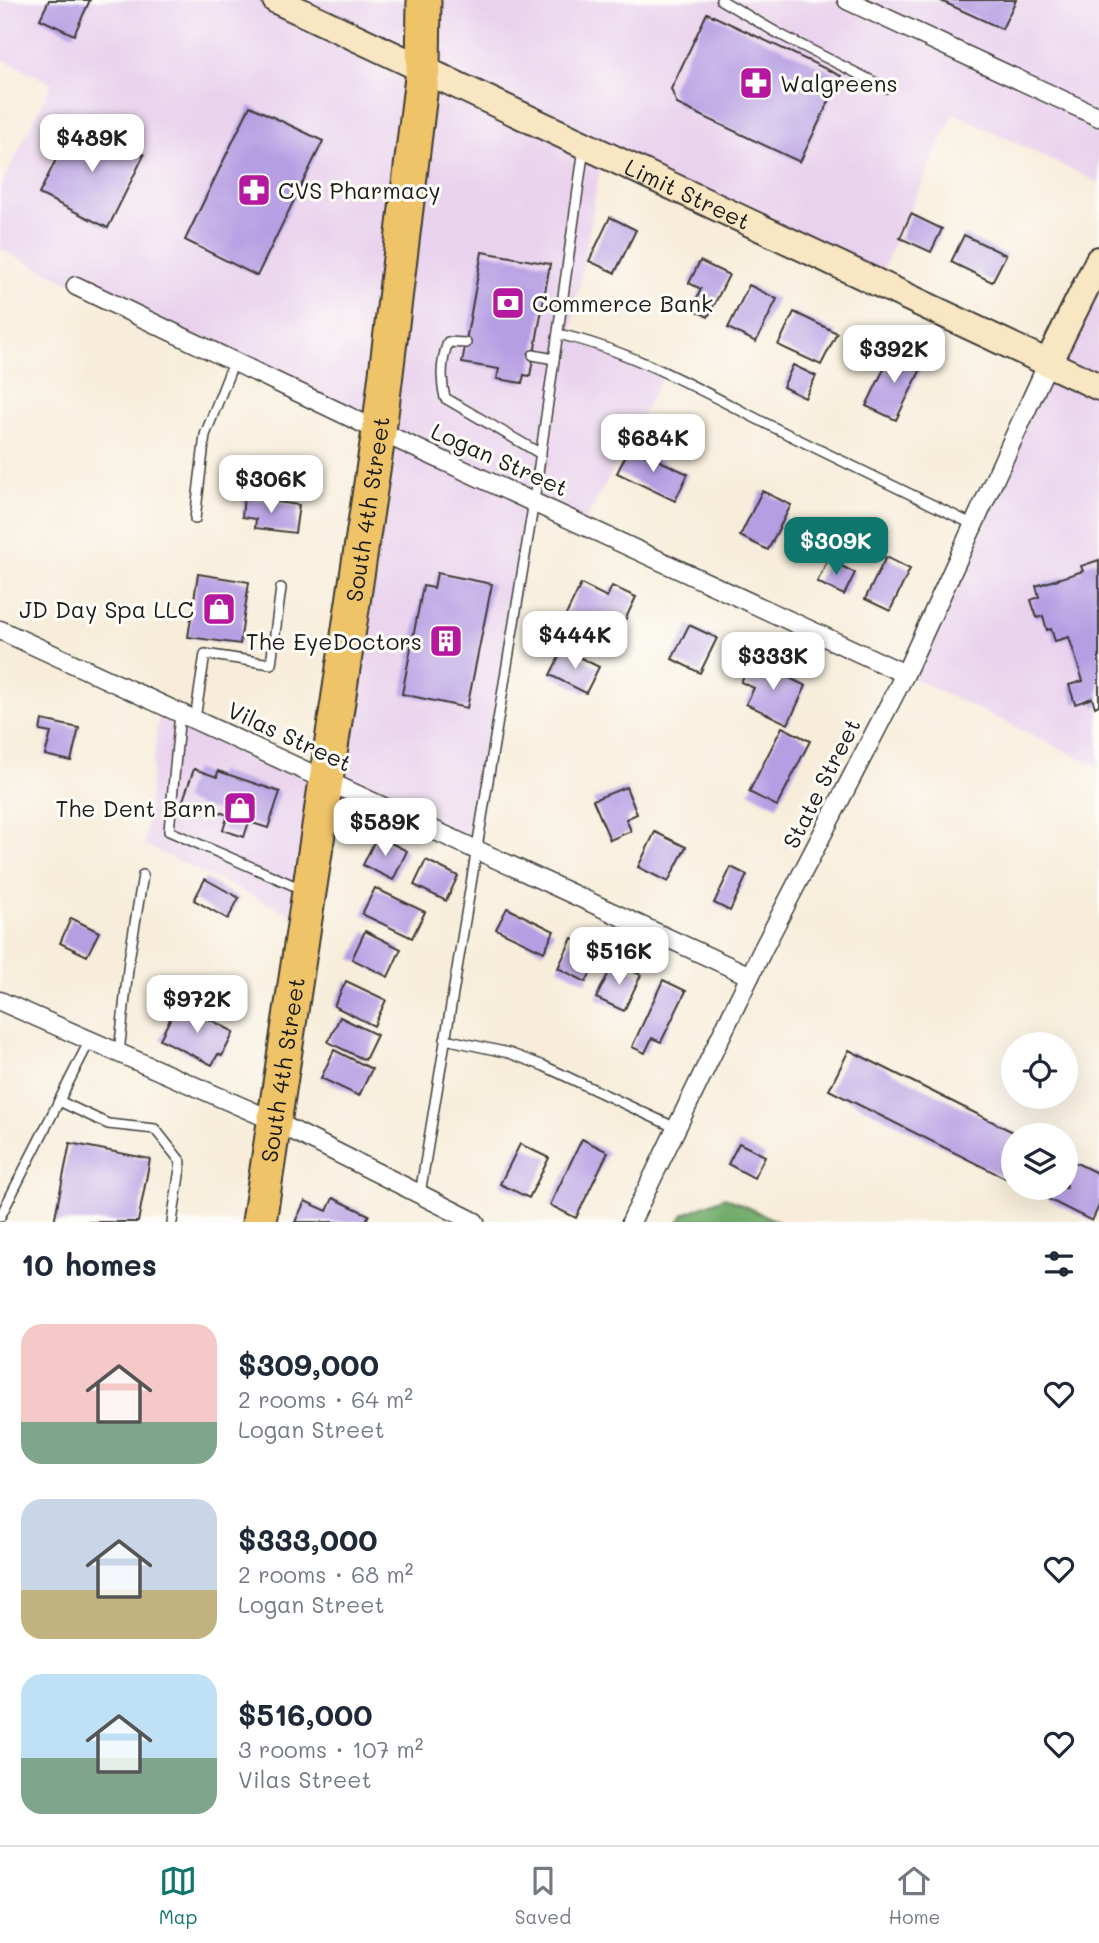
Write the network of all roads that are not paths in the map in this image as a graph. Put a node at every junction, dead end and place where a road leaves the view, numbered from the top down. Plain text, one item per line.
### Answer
1 (276, 0) edge
2 (424, 0) edge
3 (721, 0) edge
4 (847, 0) edge
5 (423, 69) junction
6 (886, 88) dead end
7 (1099, 117) edge
8 (585, 143) junction
9 (1099, 260) edge
10 (76, 286) dead end
11 (558, 334) junction
12 (466, 342) dead end
13 (533, 355) dead end
14 (554, 359) junction
15 (234, 361) junction
16 (1048, 363) junction
17 (1099, 387) edge
18 (379, 431) junction
19 (541, 454) junction
20 (534, 501) junction
21 (195, 519) dead end
22 (974, 525) junction
23 (281, 588) dead end
24 (0, 630) edge
25 (905, 674) junction
26 (188, 716) junction
27 (326, 780) junction
28 (477, 849) junction
29 (143, 875) dead end
30 (309, 892) junction
31 (750, 976) junction
32 (0, 1000) edge
33 (445, 1039) junction
34 (90, 1040) junction
35 (119, 1053) junction
36 (59, 1101) junction
37 (274, 1121) junction
38 (676, 1128) junction
39 (420, 1194) junction
40 (0, 1217) edge
41 (172, 1222) edge
42 (259, 1222) edge
43 (475, 1222) edge
44 (631, 1222) edge

1 - 5 street, Limit Street
2 - 5 highway, South 4th Street
3 - 6 lane
4 - 7 street
5 - 8 street, Limit Street
5 - 18 highway, South 4th Street
8 - 11 lane
8 - 16 street, Limit Street
9 - 16 street
10 - 15 street, Logan Street
11 - 14 lane
11 - 22 lane
12 - 19 lane
13 - 14 lane
14 - 19 lane
15 - 18 street, Logan Street
15 - 21 lane
16 - 17 street, Limit Street
16 - 22 street, State Street
18 - 20 street, Logan Street
18 - 27 highway, South 4th Street
19 - 20 lane
20 - 25 street, Logan Street
20 - 28 lane
22 - 25 street, State Street
23 - 26 lane
24 - 26 street, Vilas Street
25 - 31 street, State Street
26 - 27 street, Vilas Street
26 - 30 lane
27 - 28 street, Vilas Street
27 - 30 highway, South 4th Street
28 - 31 street, Vilas Street
28 - 33 lane
29 - 35 lane
30 - 37 highway, South 4th Street
31 - 38 street, State Street
32 - 34 street
33 - 38 lane
33 - 39 lane
34 - 35 street
34 - 36 lane
35 - 37 street
36 - 40 lane
36 - 41 lane
37 - 39 street
37 - 42 highway, South 4th Street
38 - 44 street, State Street
39 - 43 street

